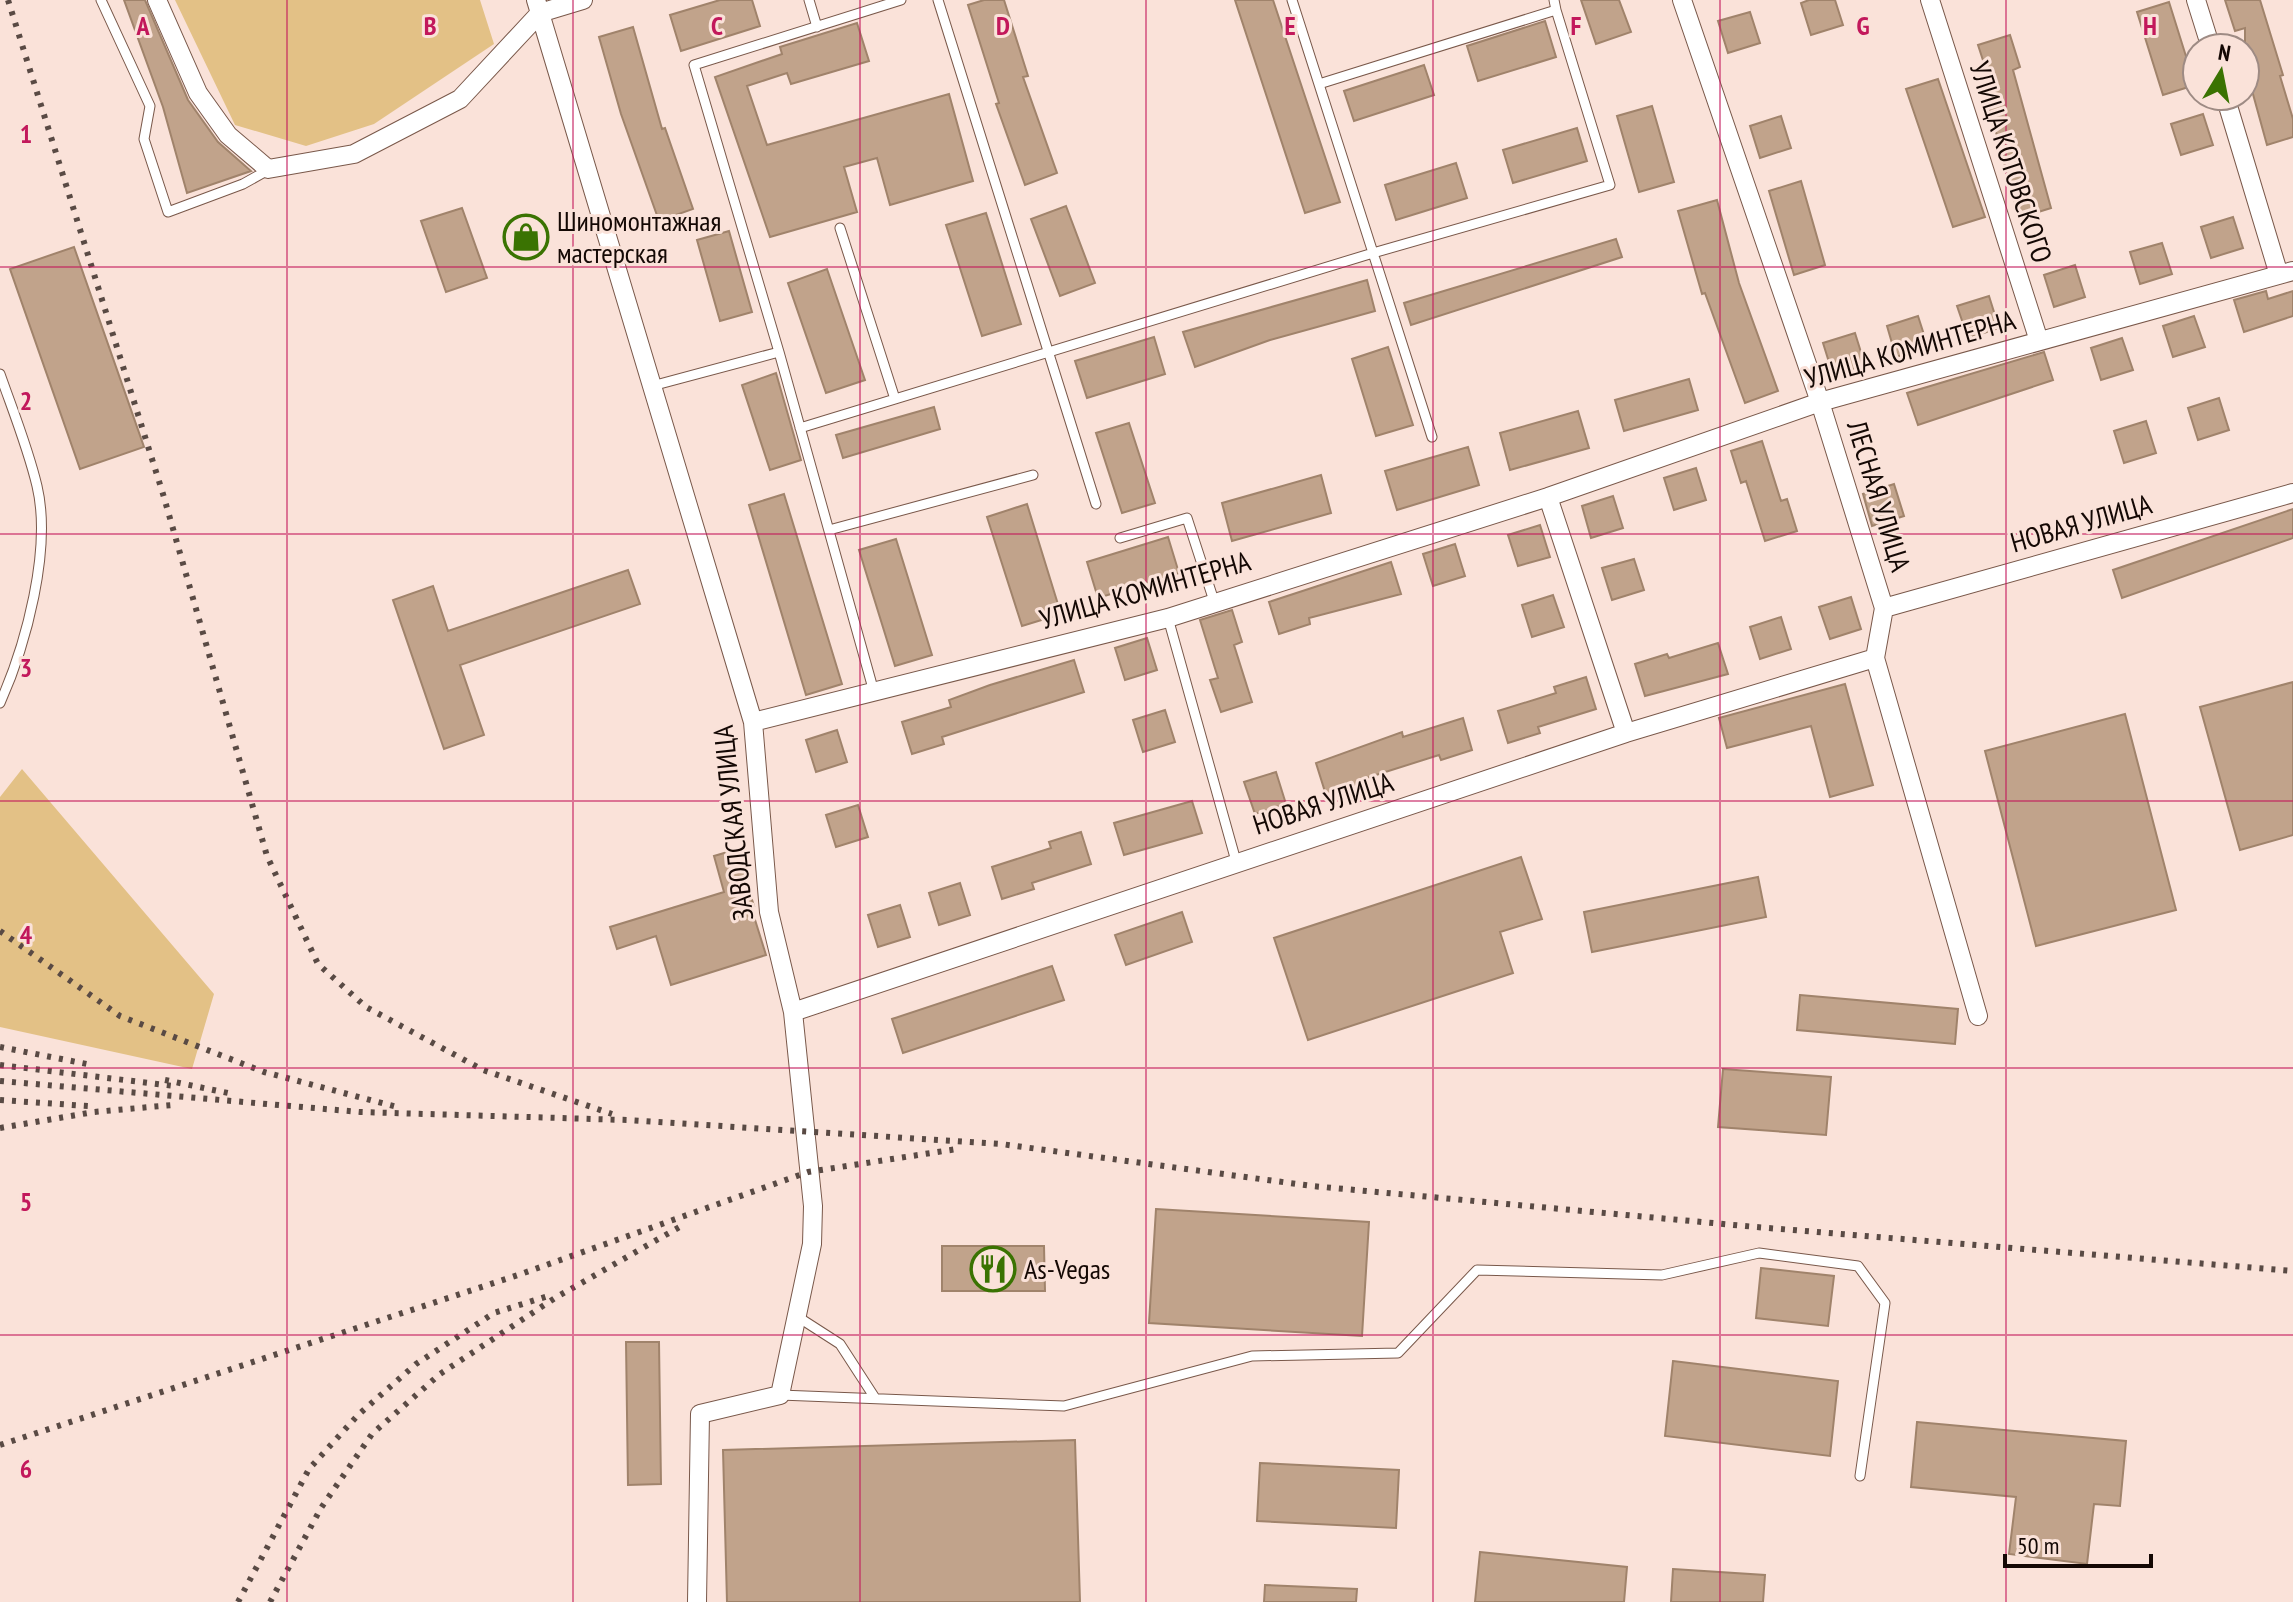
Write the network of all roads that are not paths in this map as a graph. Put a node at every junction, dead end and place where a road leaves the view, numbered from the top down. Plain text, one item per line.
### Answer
1 (101, 0) edge
2 (157, 0) edge
3 (583, 0) edge
4 (809, 0) edge
5 (901, 0) edge
6 (938, 0) edge
7 (1292, 0) edge
8 (1682, 0) edge
9 (1930, 0) edge
10 (2196, 0) edge
11 (1555, 5) edge
12 (538, 7) edge
13 (817, 27) junction
14 (2206, 32) edge
15 (1319, 84) junction
16 (2231, 112) edge
17 (268, 169) junction
18 (840, 228) dead end
19 (1373, 253) junction
20 (2286, 273) edge
21 (2039, 341) junction
22 (779, 352) junction
23 (1048, 352) junction
24 (0, 374) edge
25 (652, 386) junction
26 (895, 399) junction
27 (1820, 402) junction
28 (800, 428) junction
29 (1432, 437) dead end
30 (1033, 475) dead end
31 (2293, 493) edge
32 (1548, 497) junction
33 (1096, 504) dead end
34 (829, 530) junction
35 (1120, 538) dead end
36 (1214, 601) junction
37 (1884, 608) junction
38 (1168, 618) junction
39 (1875, 658) junction
40 (874, 692) junction
41 (0, 703) edge
42 (753, 722) junction
43 (1626, 733) junction
44 (1236, 861) junction
45 (793, 1012) junction
46 (1978, 1016) dead end
47 (798, 1317) junction
48 (780, 1395) junction
49 (875, 1398) junction
50 (1860, 1476) dead end
51 (697, 1602) edge

1 - 17 lane
2 - 17 street
3 - 12 street
4 - 13 lane
5 - 13 lane
6 - 23 lane
7 - 15 lane
8 - 27 street, ЛЕСНАЯ УЛИЦА
9 - 21 street, УЛИЦА КОТОВСКОГО
10 - 14 street
11 - 15 lane
11 - 19 lane
12 - 17 street
12 - 25 street, ЗАВОДСКАЯ УЛИЦА
13 - 22 lane
15 - 19 lane
16 - 20 street
18 - 26 lane
19 - 23 lane
19 - 29 lane
20 - 21 street, УЛИЦА КОМИНТЕРНА
21 - 27 street, УЛИЦА КОМИНТЕРНА
22 - 25 lane
22 - 28 lane
23 - 26 lane
23 - 33 lane
24 - 41 lane
25 - 42 street, ЗАВОДСКАЯ УЛИЦА
26 - 28 lane
27 - 32 street, УЛИЦА КОМИНТЕРНА
27 - 37 street, ЛЕСНАЯ УЛИЦА
28 - 34 lane
30 - 34 lane
31 - 37 street, НОВАЯ УЛИЦА
32 - 36 street, УЛИЦА КОМИНТЕРНА
32 - 43 street
34 - 40 lane
35 - 36 lane
36 - 38 street, УЛИЦА КОМИНТЕРНА
37 - 39 street, ЛЕСНАЯ УЛИЦА
38 - 40 street, УЛИЦА КОМИНТЕРНА
38 - 44 lane
39 - 43 street, НОВАЯ УЛИЦА
39 - 46 street, ЛЕСНАЯ УЛИЦА
40 - 42 street, УЛИЦА КОМИНТЕРНА
42 - 45 street, ЗАВОДСКАЯ УЛИЦА
43 - 44 street, НОВАЯ УЛИЦА
44 - 45 street, НОВАЯ УЛИЦА
45 - 47 street, ЗАВОДСКАЯ УЛИЦА
47 - 48 street, ЗАВОДСКАЯ УЛИЦА
47 - 49 lane
48 - 49 lane
48 - 51 street
49 - 50 lane

